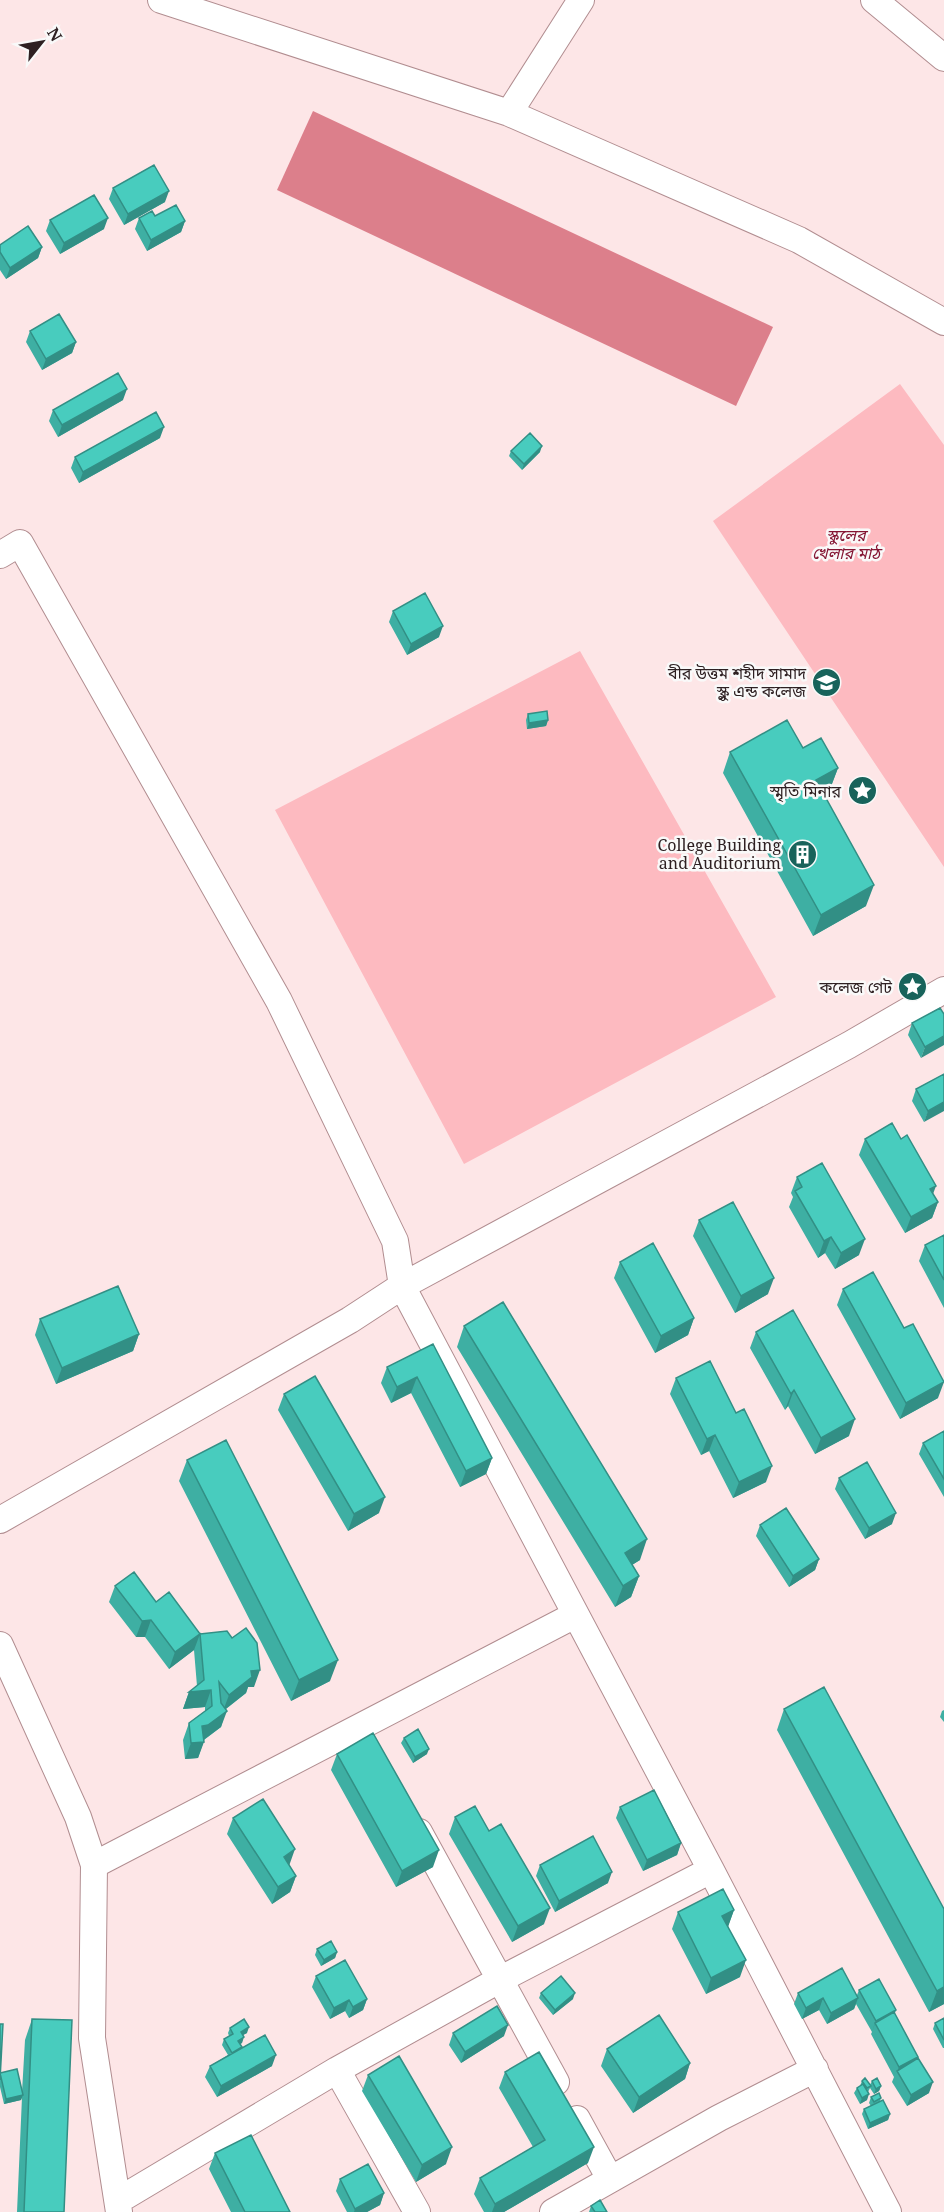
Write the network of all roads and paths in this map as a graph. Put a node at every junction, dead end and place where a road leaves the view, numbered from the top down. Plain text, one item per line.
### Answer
1 (161, 0) edge
2 (581, 0) edge
3 (874, 0) edge
4 (944, 58) edge
5 (509, 112) junction
6 (944, 322) edge
7 (0, 555) edge
8 (944, 990) edge
9 (402, 1286) junction
10 (0, 1520) edge
11 (575, 1615) junction
12 (0, 1645) edge
13 (405, 1806) edge
14 (94, 1865) junction
15 (711, 1870) junction
16 (499, 1980) junction
17 (815, 2069) junction
18 (337, 2070) junction
19 (610, 2179) junction
20 (119, 2206) edge
21 (417, 2212) edge
22 (554, 2212) edge
23 (888, 2212) edge

1 - 5 street
2 - 5 street
3 - 4 street
5 - 6 street
7 - 9 street
8 - 9 street
9 - 10 street
9 - 11 street
11 - 14 street
11 - 15 street
12 - 14 street
13 - 16 street
14 - 20 street
15 - 16 street
15 - 17 street
16 - 18 street
16 - 19 street
17 - 19 street
17 - 23 street
18 - 20 street
18 - 21 street
19 - 22 street

